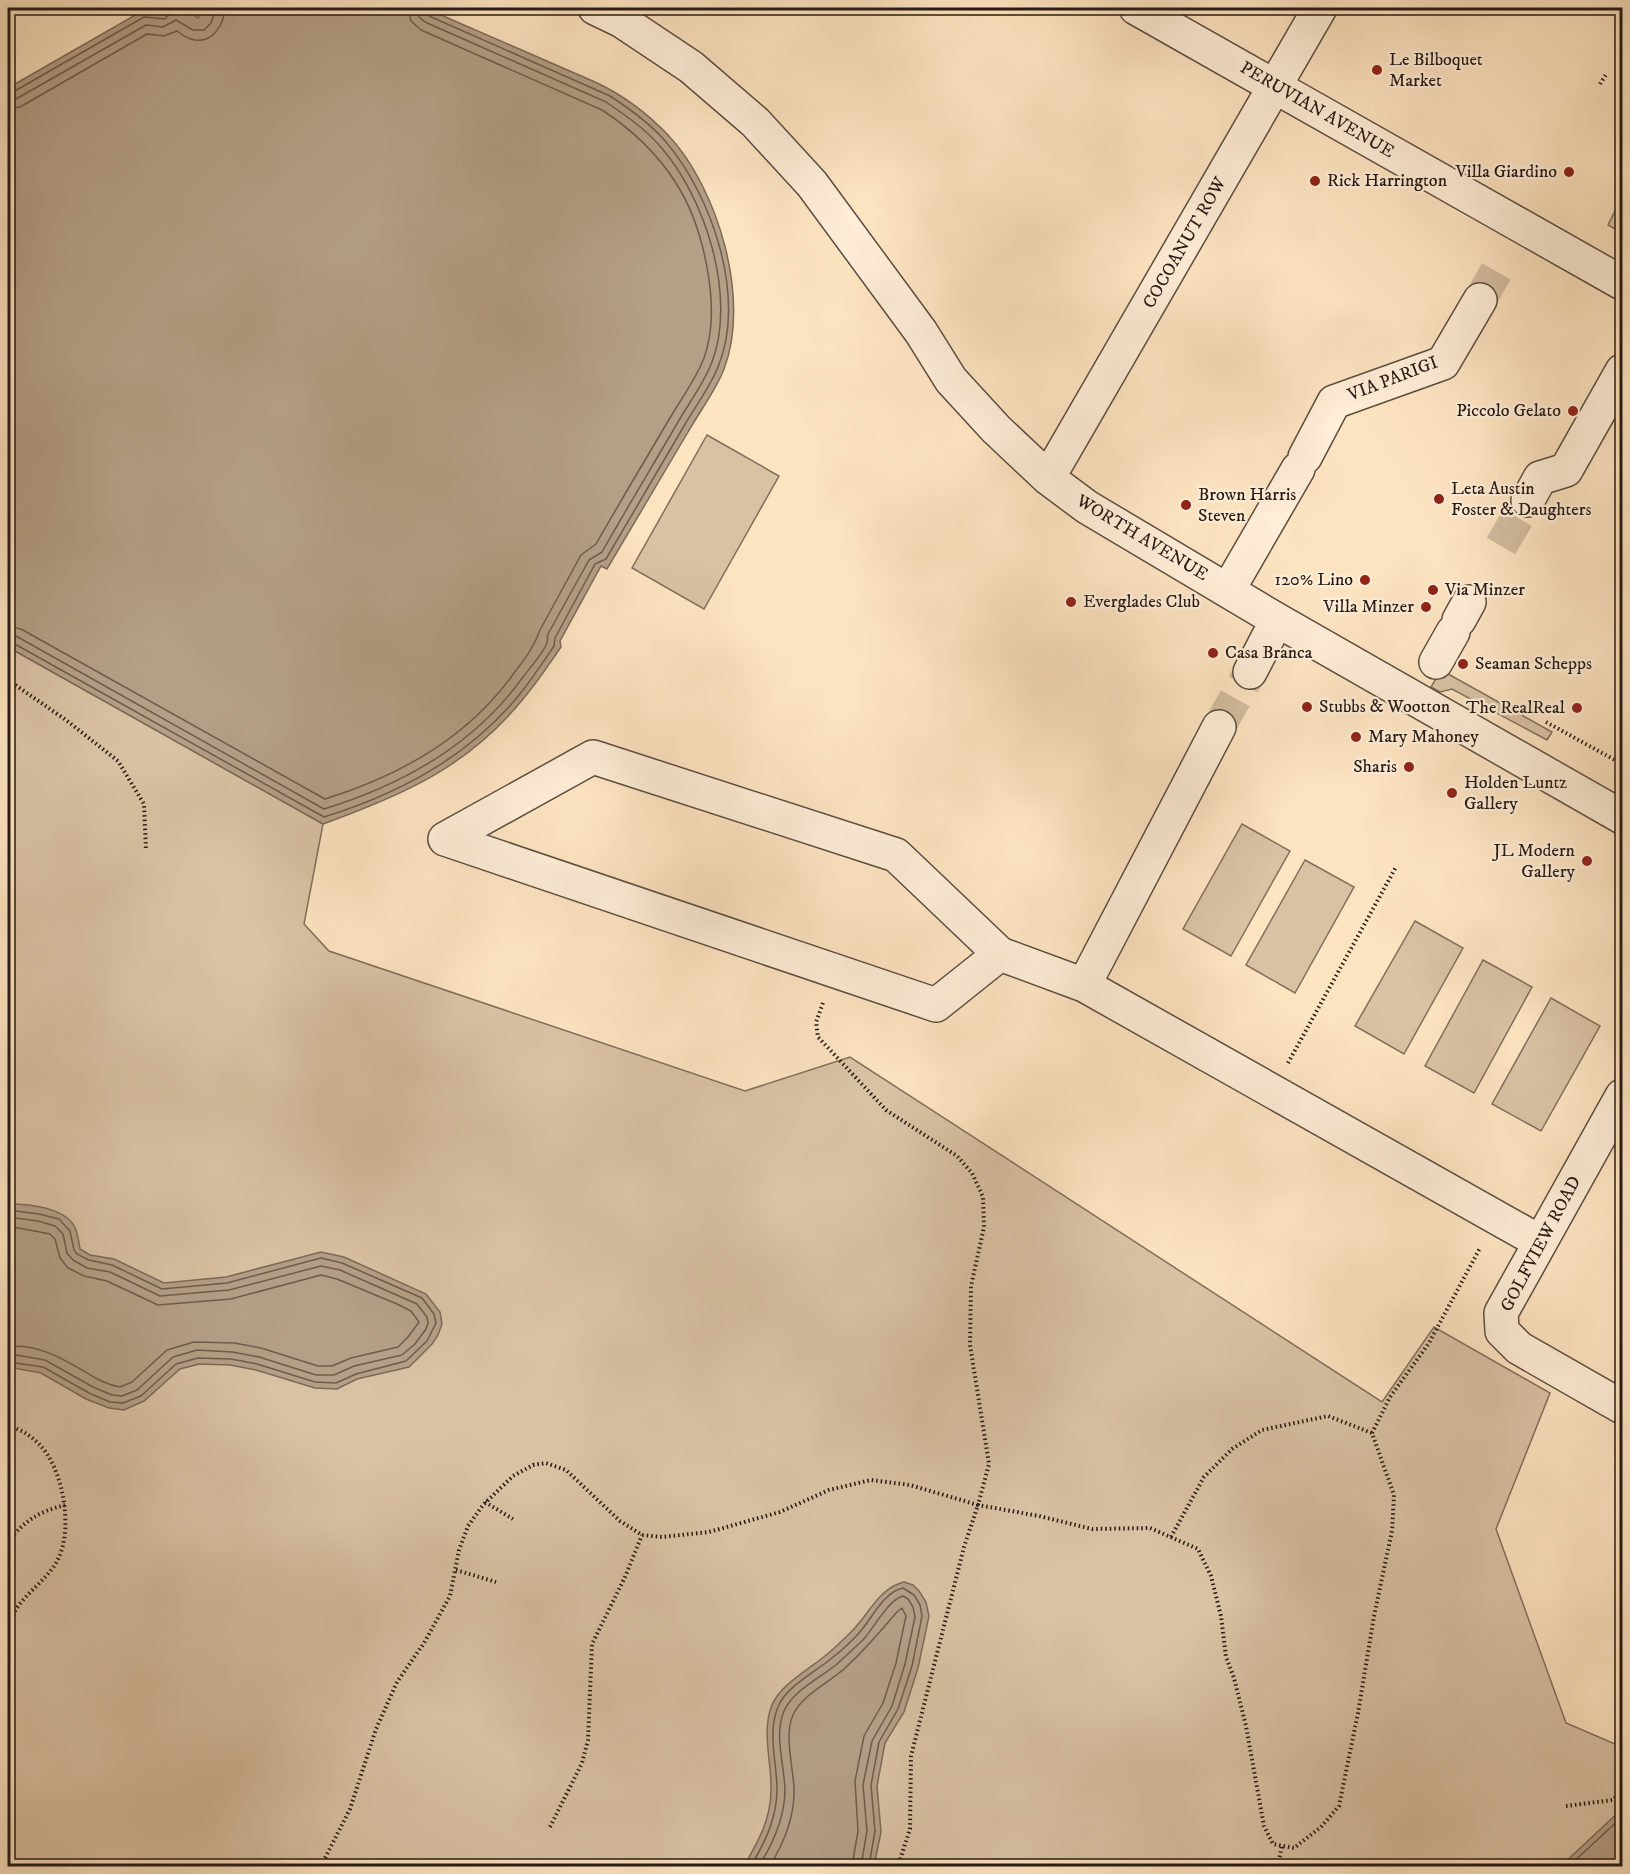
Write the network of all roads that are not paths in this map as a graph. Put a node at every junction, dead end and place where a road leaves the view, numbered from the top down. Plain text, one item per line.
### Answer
1 (595, 8) edge
2 (1136, 8) edge
3 (1320, 8) edge
4 (1275, 87) junction
5 (1623, 283) edge
6 (1480, 300) tunnel mouth
7 (1623, 371) edge
8 (1048, 478) junction
9 (1528, 500) tunnel mouth
10 (1228, 590) junction
11 (1461, 618) dead end
12 (1277, 620) junction
13 (1436, 662) dead end
14 (1250, 672) tunnel mouth
15 (1219, 727) tunnel mouth
16 (1623, 817) edge
17 (1000, 954) junction
18 (1084, 985) junction
19 (1623, 1096) edge
20 (1615, 1129) edge
21 (1540, 1242) junction
22 (1623, 1407) edge

1 - 8 street, WORTH AVENUE
2 - 4 street, PERUVIAN AVENUE
3 - 4 street, COCOANUT ROW
4 - 5 street, PERUVIAN AVENUE
4 - 8 street, COCOANUT ROW
6 - 10 street, VIA PARIGI
7 - 9 street
8 - 10 street, WORTH AVENUE
10 - 12 street, WORTH AVENUE
11 - 13 street
12 - 14 street
12 - 16 street, WORTH AVENUE
15 - 18 street
17 - 17 street
17 - 18 street
18 - 21 street
19 - 20 street, GOLFVIEW ROAD
20 - 21 street, GOLFVIEW ROAD
21 - 22 street, GOLFVIEW ROAD

